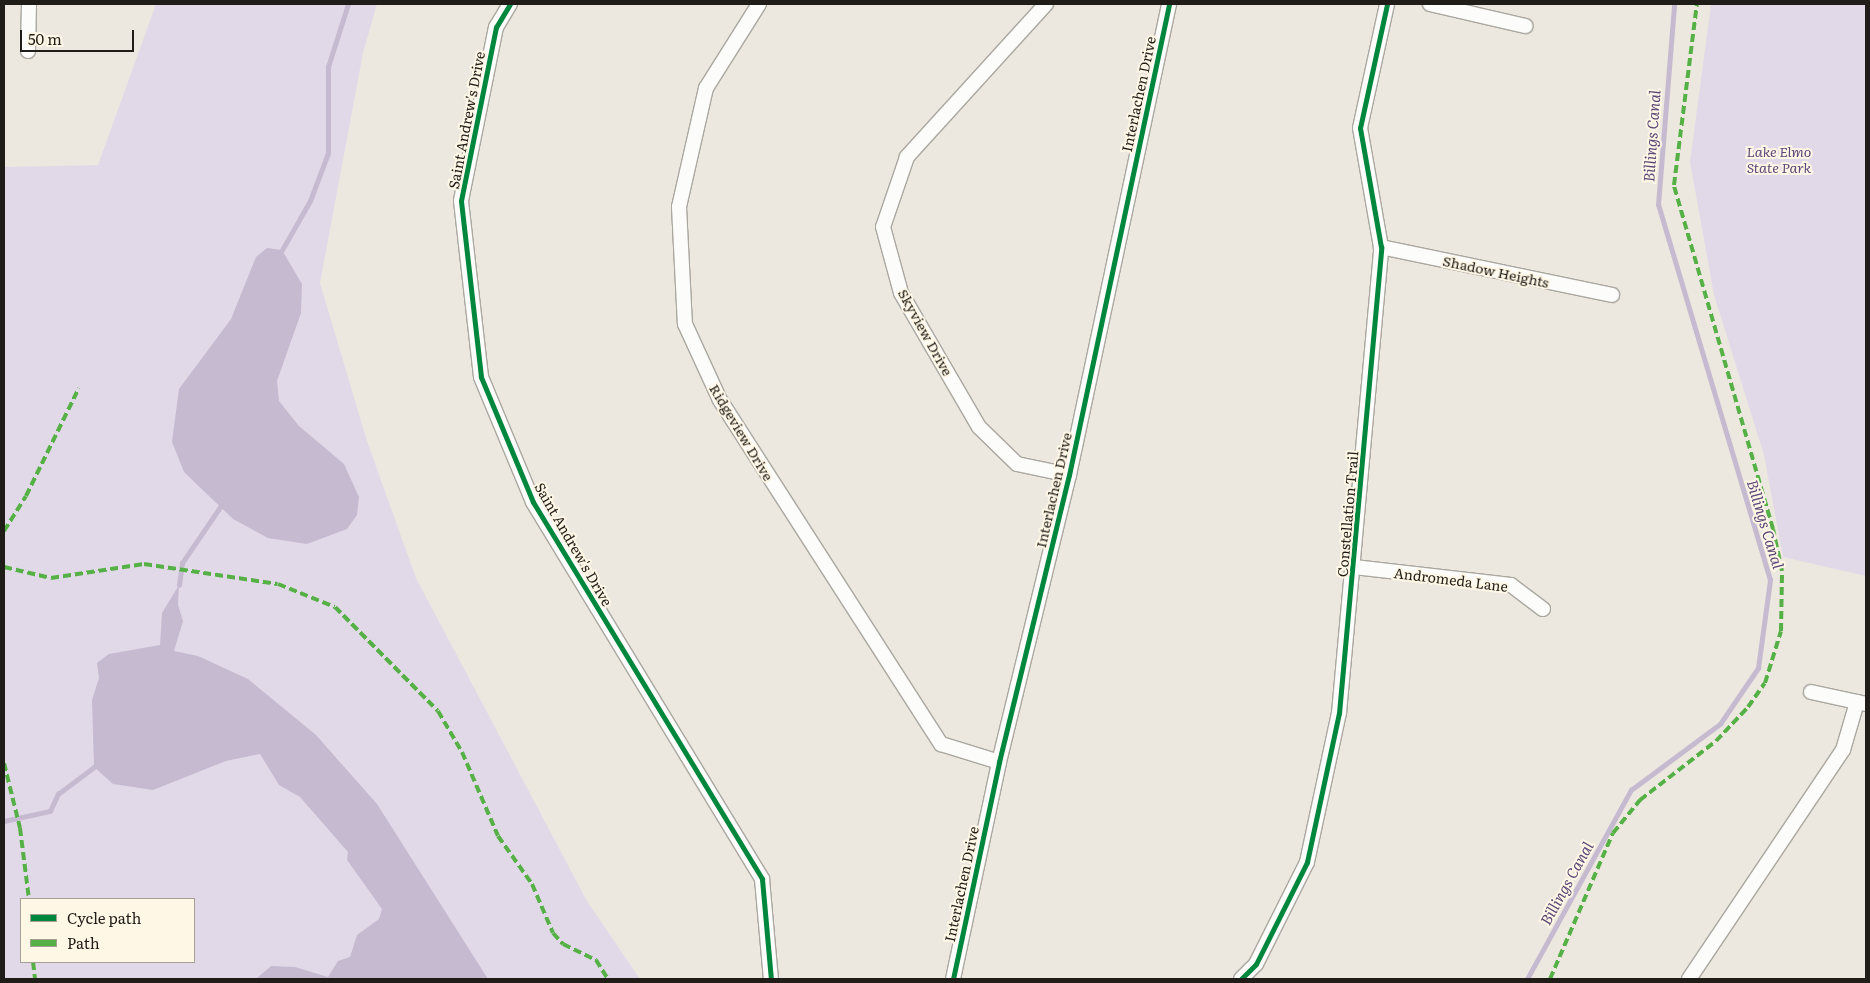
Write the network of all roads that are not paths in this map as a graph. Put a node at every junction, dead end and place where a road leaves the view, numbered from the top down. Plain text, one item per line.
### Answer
1 (29, 4) edge
2 (510, 4) edge
3 (759, 4) edge
4 (1046, 4) edge
5 (1169, 4) edge
6 (1387, 4) edge
7 (1430, 4) edge
8 (1525, 26) dead end
9 (28, 51) dead end
10 (1381, 247) junction
11 (1612, 295) dead end
12 (1069, 475) junction
13 (1354, 567) junction
14 (1542, 608) dead end
15 (1811, 692) dead end
16 (1861, 703) edge
17 (998, 762) junction
18 (771, 979) edge
19 (953, 979) edge
20 (1241, 979) edge
21 (1689, 979) edge

1 - 9 street
2 - 18 street, Saint Andrew's Drive
3 - 17 street, Ridgeview Drive
4 - 12 street, Skyview Drive
5 - 12 street, Interlachen Drive
6 - 10 street, Constellation Trail
7 - 8 street
10 - 11 street, Shadow Heights
10 - 13 street, Constellation Trail
12 - 17 street, Interlachen Drive
13 - 14 street, Andromeda Lane
13 - 20 street, Constellation Trail
15 - 16 street
16 - 21 street
17 - 19 street, Interlachen Drive

